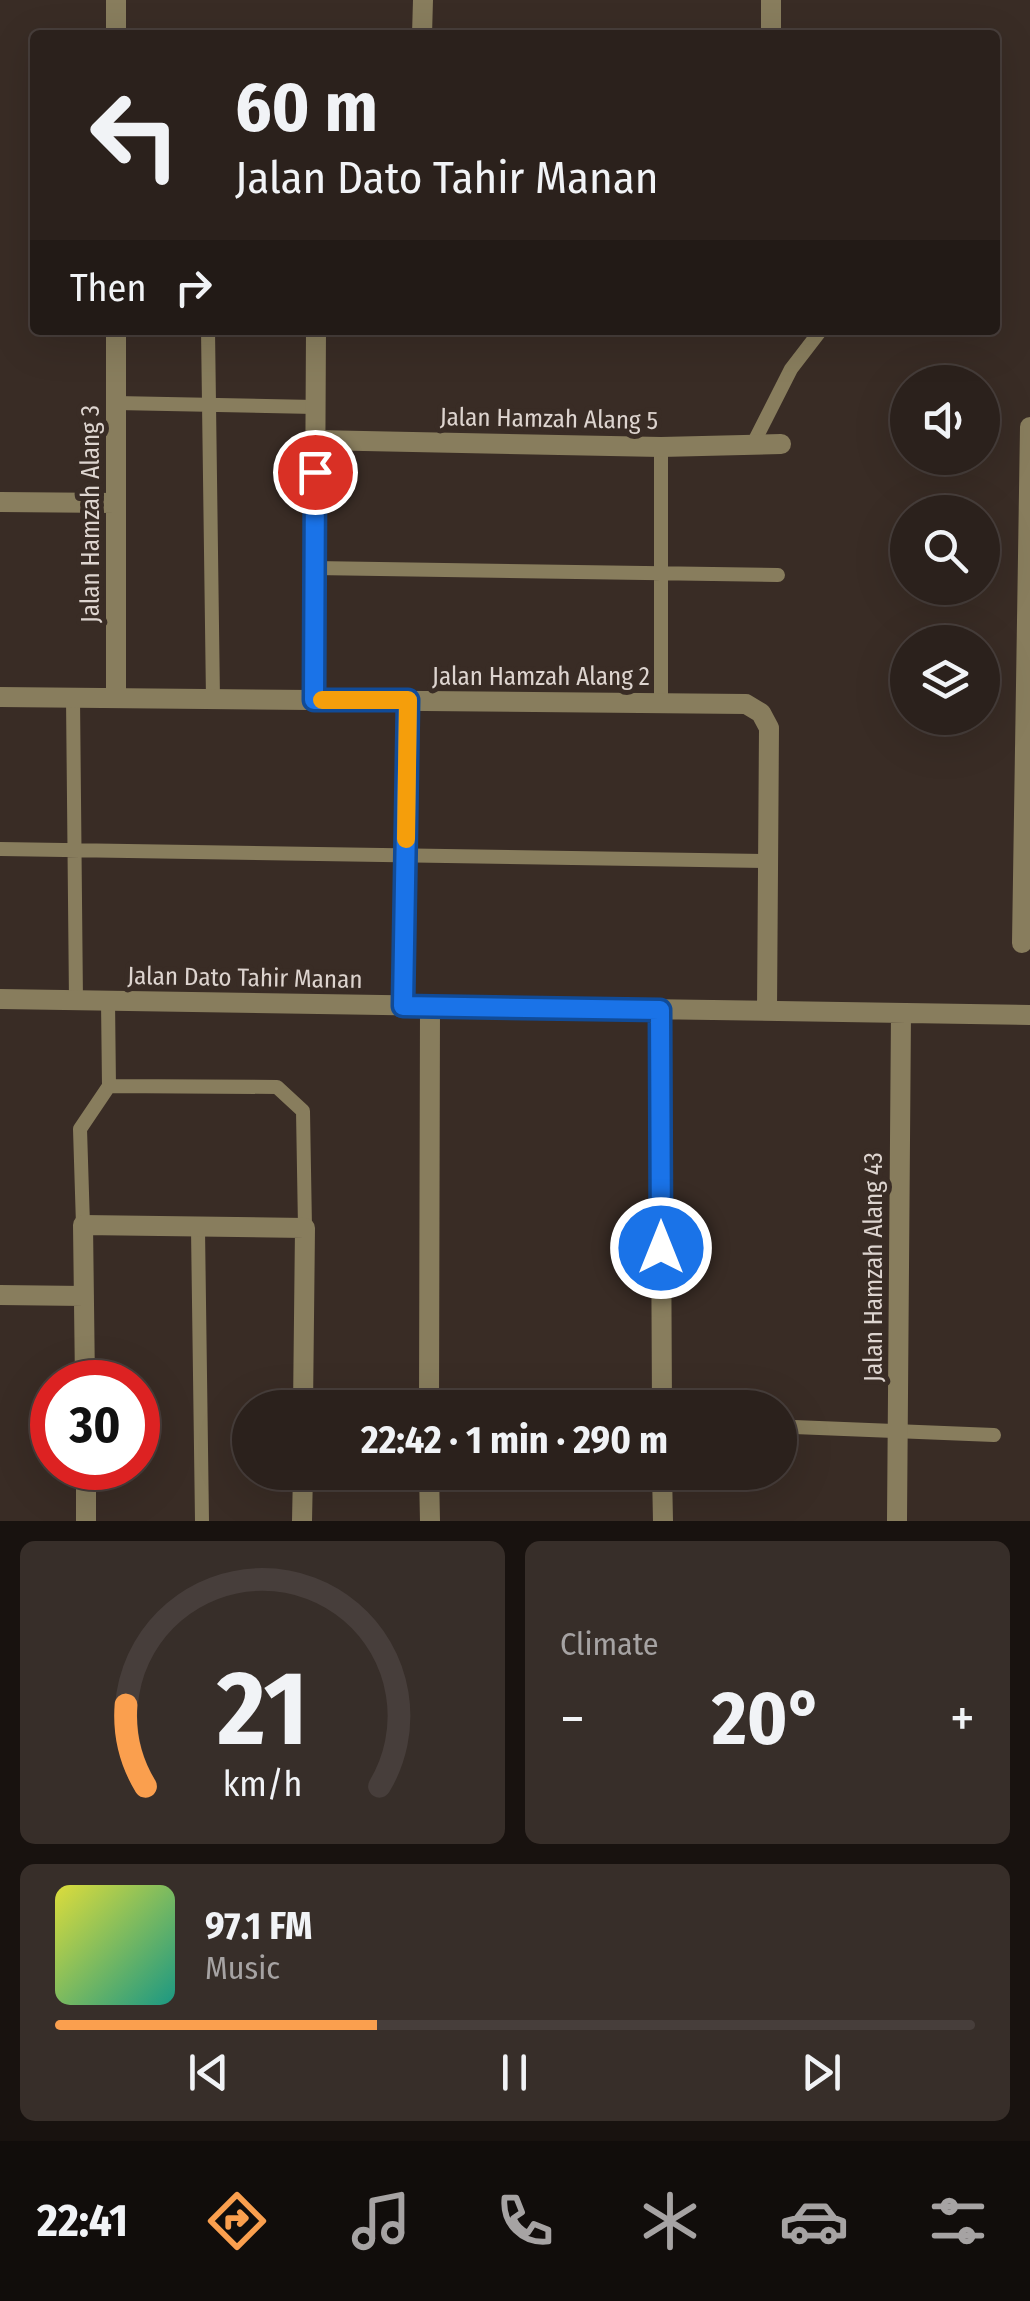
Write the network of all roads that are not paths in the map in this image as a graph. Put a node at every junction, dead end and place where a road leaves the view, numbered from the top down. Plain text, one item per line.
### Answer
1 (116, 0) edge
2 (423, 0) edge
3 (771, 0) edge
4 (116, 30) edge
5 (422, 30) edge
6 (772, 30) edge
7 (116, 335) edge
8 (208, 335) edge
9 (316, 335) edge
10 (816, 335) edge
11 (116, 402) junction
12 (208, 405) junction
13 (315, 407) junction
14 (1030, 427) edge
15 (315, 440) junction
16 (753, 444) junction
17 (781, 444) dead end
18 (661, 446) junction
19 (0, 502) edge
20 (116, 503) junction
21 (314, 568) junction
22 (778, 575) dead end
23 (661, 576) junction
24 (1027, 640) edge
25 (0, 698) edge
26 (73, 698) junction
27 (116, 698) junction
28 (213, 699) junction
29 (314, 700) junction
30 (408, 700) junction
31 (661, 703) junction
32 (0, 849) edge
33 (74, 850) junction
34 (406, 856) junction
35 (770, 861) junction
36 (1022, 942) dead end
37 (0, 1000) edge
38 (76, 1001) junction
39 (108, 1001) junction
40 (403, 1006) junction
41 (430, 1006) junction
42 (660, 1010) junction
43 (766, 1011) junction
44 (901, 1014) junction
45 (1030, 1016) edge
46 (108, 1086) junction
47 (83, 1225) junction
48 (198, 1228) junction
49 (304, 1228) junction
50 (0, 1295) edge
51 (84, 1296) junction
52 (85, 1360) edge
53 (303, 1390) edge
54 (429, 1390) edge
55 (662, 1390) edge
56 (797, 1427) edge
57 (898, 1432) junction
58 (994, 1436) dead end
59 (86, 1490) edge
60 (303, 1490) edge
61 (429, 1490) edge
62 (662, 1490) edge
63 (86, 1521) edge
64 (202, 1521) edge
65 (302, 1521) edge
66 (430, 1521) edge
67 (662, 1521) edge
68 (897, 1521) edge

1 - 4 street
2 - 5 street
3 - 6 street
7 - 11 street, Jalan Hamzah Alang 3
8 - 12 lane
9 - 13 street
10 - 16 lane
11 - 12 lane
11 - 20 street, Jalan Hamzah Alang 3
12 - 13 lane
12 - 28 lane
13 - 15 street
14 - 24 street
15 - 18 street, Jalan Hamzah Alang 5
15 - 21 street
16 - 17 street, Jalan Hamzah Alang 5
16 - 18 street, Jalan Hamzah Alang 5
18 - 23 lane
19 - 20 street
20 - 27 street, Jalan Hamzah Alang 3
21 - 23 lane
21 - 29 street
22 - 23 lane
23 - 31 lane
24 - 36 street
25 - 26 street, Jalan Hamzah Alang 2
26 - 27 street, Jalan Hamzah Alang 2
26 - 33 lane
27 - 28 street, Jalan Hamzah Alang 2
28 - 29 street, Jalan Hamzah Alang 2
29 - 30 street, Jalan Hamzah Alang 2
30 - 31 street, Jalan Hamzah Alang 2
30 - 34 lane
31 - 35 street, Jalan Hamzah Alang 2
32 - 33 lane
33 - 34 lane
33 - 38 lane
34 - 35 lane
34 - 40 lane
35 - 43 street
37 - 38 street, Jalan Dato Tahir Manan
38 - 39 street, Jalan Dato Tahir Manan
39 - 40 street, Jalan Dato Tahir Manan
39 - 46 lane
40 - 41 street, Jalan Dato Tahir Manan
41 - 42 street, Jalan Dato Tahir Manan
41 - 54 street
42 - 43 street, Jalan Dato Tahir Manan
42 - 55 street
43 - 44 street, Jalan Dato Tahir Manan
44 - 45 street, Jalan Dato Tahir Manan
44 - 57 street, Jalan Hamzah Alang 43
46 - 47 lane
46 - 49 lane
47 - 48 street
47 - 51 street
48 - 49 street
48 - 64 lane
49 - 53 street
50 - 51 street
51 - 52 street
56 - 57 lane
57 - 58 lane
57 - 68 street, Jalan Hamzah Alang 43
59 - 63 street
60 - 65 street
61 - 66 street
62 - 67 street

